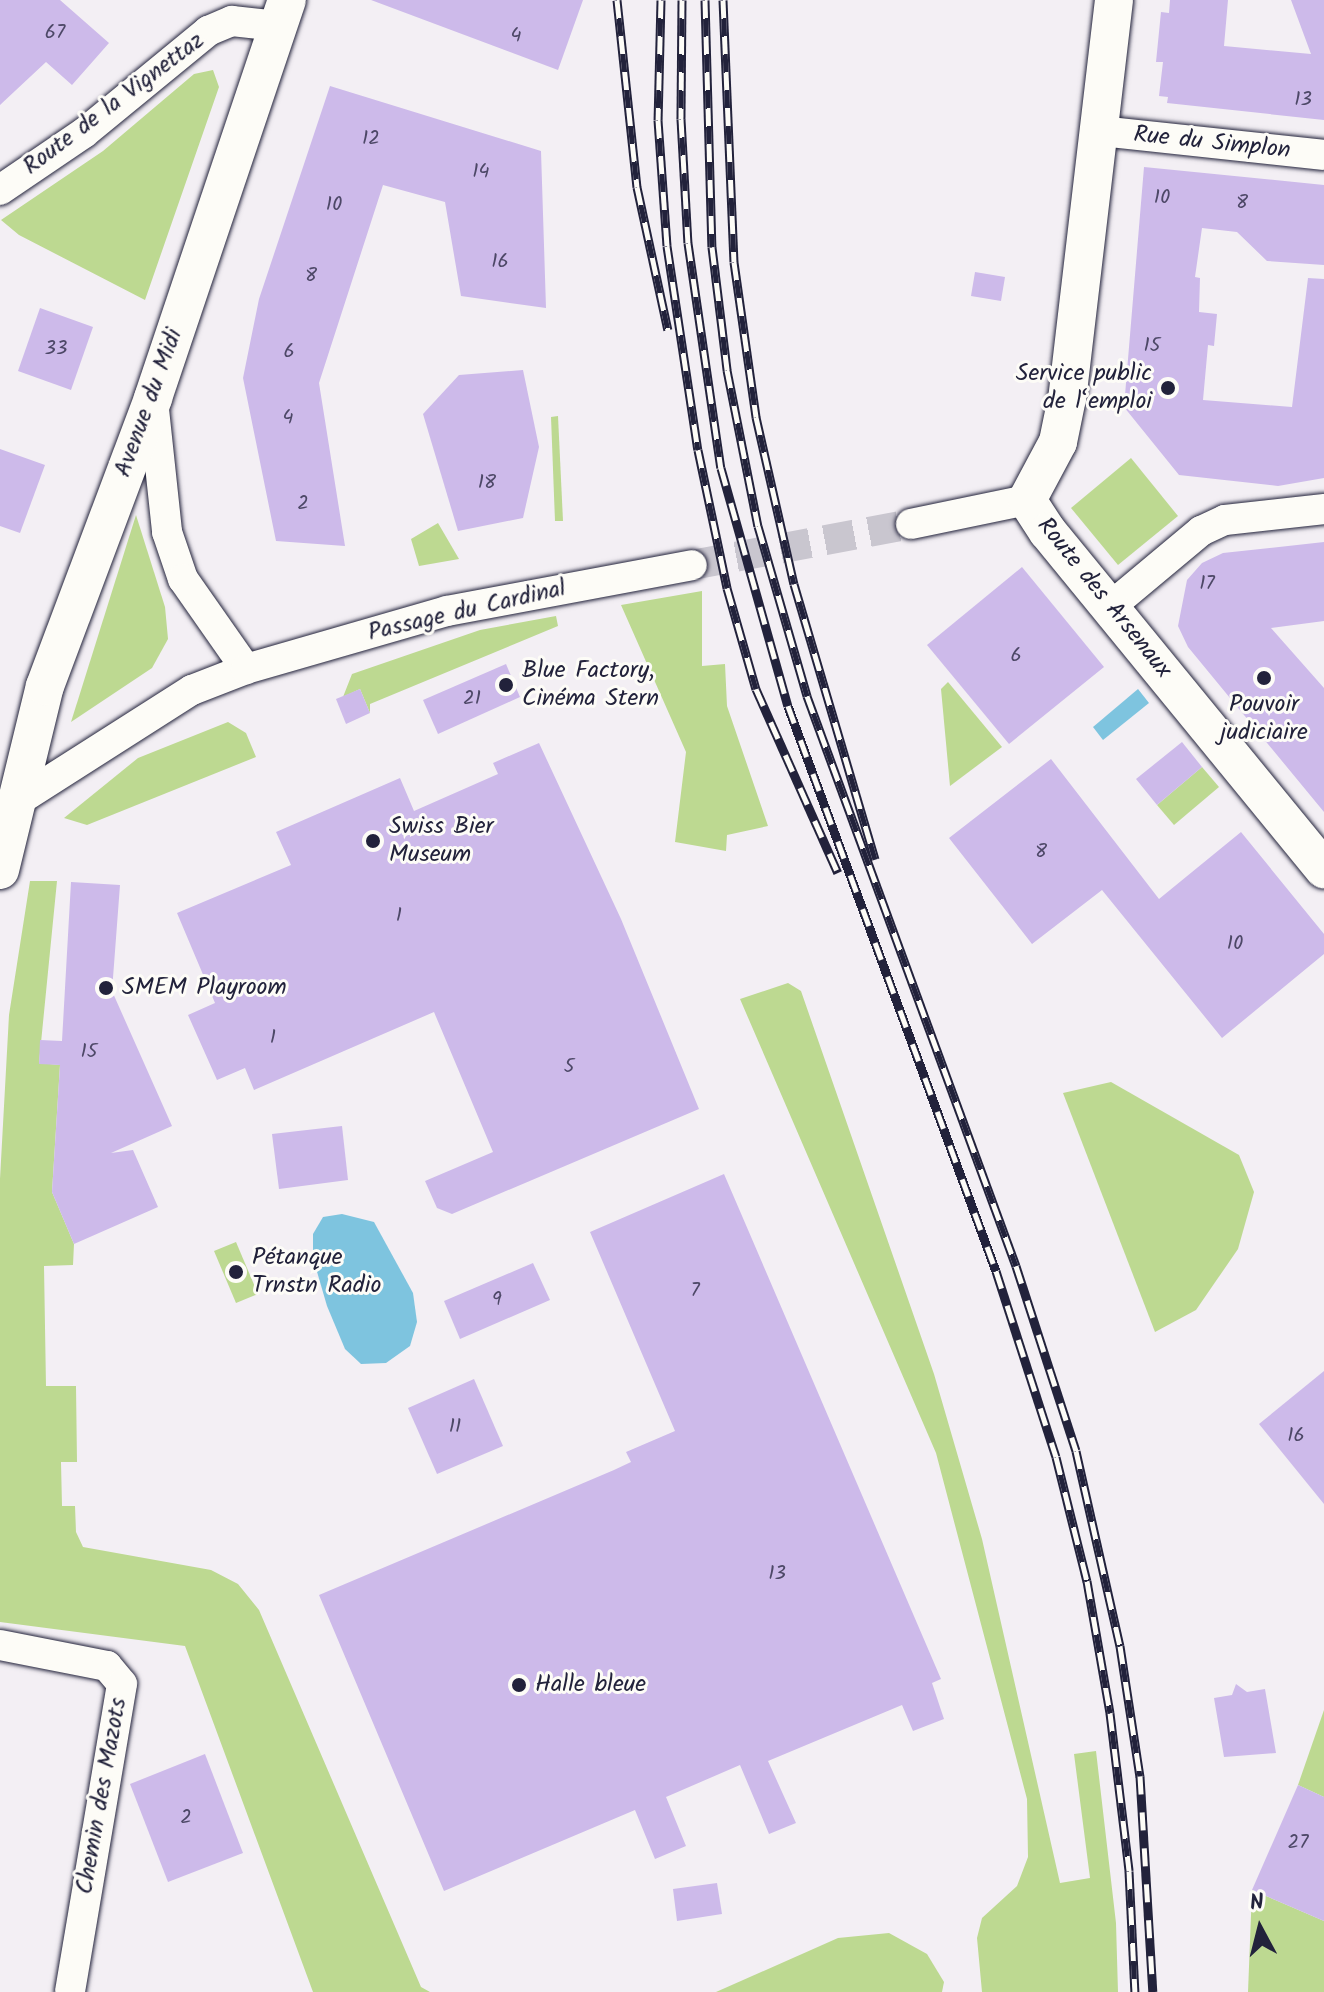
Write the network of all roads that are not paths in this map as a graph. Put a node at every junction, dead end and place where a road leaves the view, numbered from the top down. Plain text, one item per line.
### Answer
1 (1114, 0) edge
2 (282, 13) edge
3 (1100, 131) junction
4 (1324, 155) edge
5 (0, 190) edge
6 (153, 398) junction
7 (1027, 500) junction
8 (1324, 509) edge
9 (911, 524) tunnel mouth
10 (692, 565) tunnel mouth
11 (1110, 607) junction
12 (246, 669) junction
13 (7, 809) edge
14 (1324, 869) edge
15 (0, 870) edge
16 (0, 1645) edge
17 (70, 1992) edge

1 - 3 main road, Route des Arsenaux
2 - 5 street, Route de la Vignettaz
2 - 6 main road, Avenue du Midi
3 - 4 street, Rue du Simplon
3 - 7 main road, Route des Arsenaux
6 - 12 street
6 - 13 main road, Avenue du Midi
7 - 9 street
7 - 11 main road, Route des Arsenaux
8 - 11 street
10 - 12 street, Passage du Cardinal
11 - 14 main road, Route des Arsenaux
12 - 13 street, Passage du Cardinal
13 - 15 main road, Avenue du Midi
16 - 17 street, Chemin des Mazots

